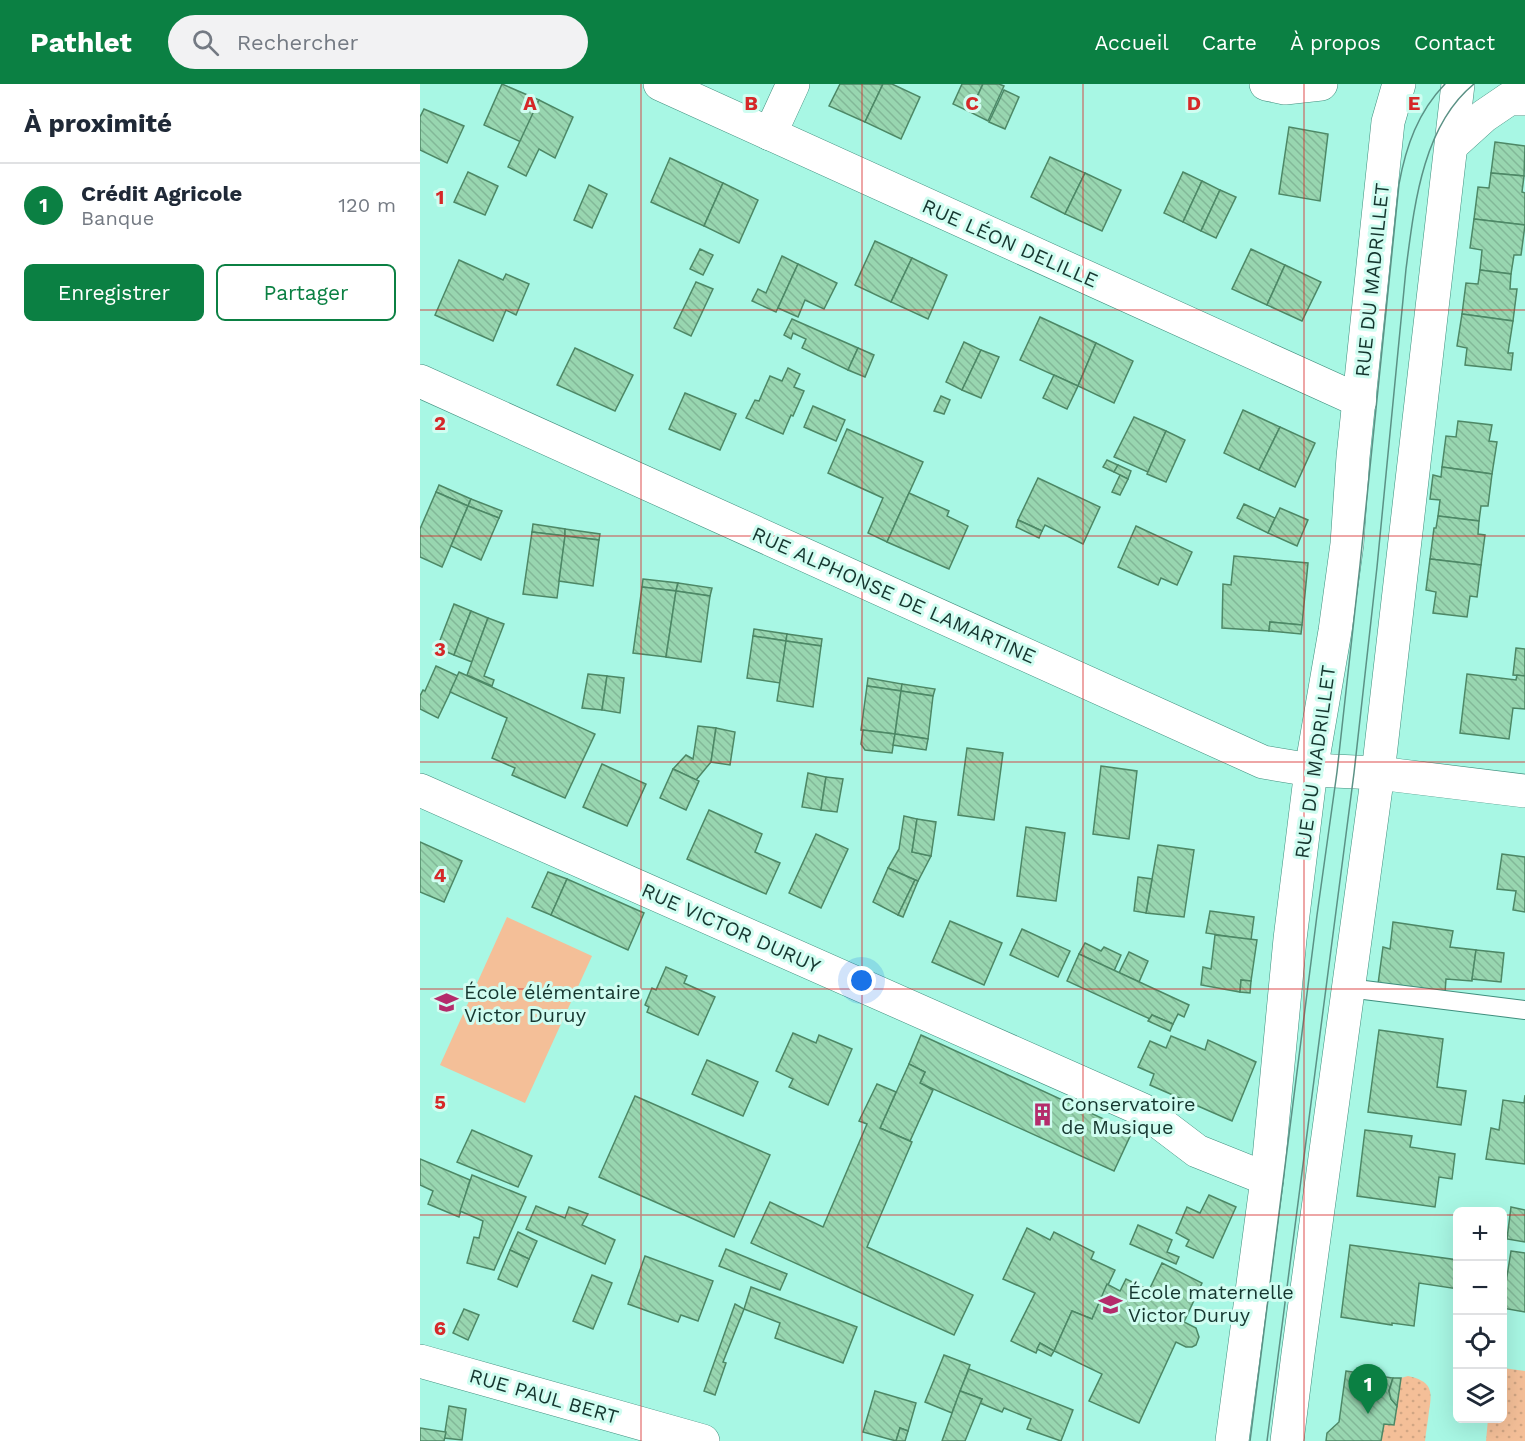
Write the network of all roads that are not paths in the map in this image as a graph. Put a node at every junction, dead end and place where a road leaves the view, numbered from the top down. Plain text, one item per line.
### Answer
1 (660, 84) edge
2 (793, 84) edge
3 (1266, 84) edge
4 (1321, 84) edge
5 (1399, 84) edge
6 (1458, 84) edge
7 (1525, 99) edge
8 (770, 135) junction
9 (1452, 145) junction
10 (420, 381) edge
11 (1360, 401) junction
12 (1311, 770) junction
13 (1378, 773) junction
14 (420, 790) edge
15 (1525, 791) edge
16 (1348, 988) junction
17 (1525, 1010) edge
18 (1266, 1179) junction
19 (420, 1361) edge
20 (703, 1441) edge
21 (1232, 1441) edge
22 (1287, 1441) edge

1 - 8 street, RUE LÉON DELILLE
2 - 8 street
3 - 4 street
5 - 11 street, RUE DU MADRILLET
6 - 9 street
7 - 9 street
8 - 11 street, RUE LÉON DELILLE
9 - 13 street
10 - 12 street, RUE ALPHONSE DE LAMARTINE
11 - 12 street, RUE DU MADRILLET
12 - 13 street, RUE ALPHONSE DE LAMARTINE
12 - 18 street, RUE DU MADRILLET
13 - 15 street, RUE ALPHONSE DE LAMARTINE
13 - 16 street
14 - 18 street, RUE VICTOR DURUY
16 - 17 lane
16 - 22 street
18 - 21 street, RUE DU MADRILLET
19 - 20 street, RUE PAUL BERT

